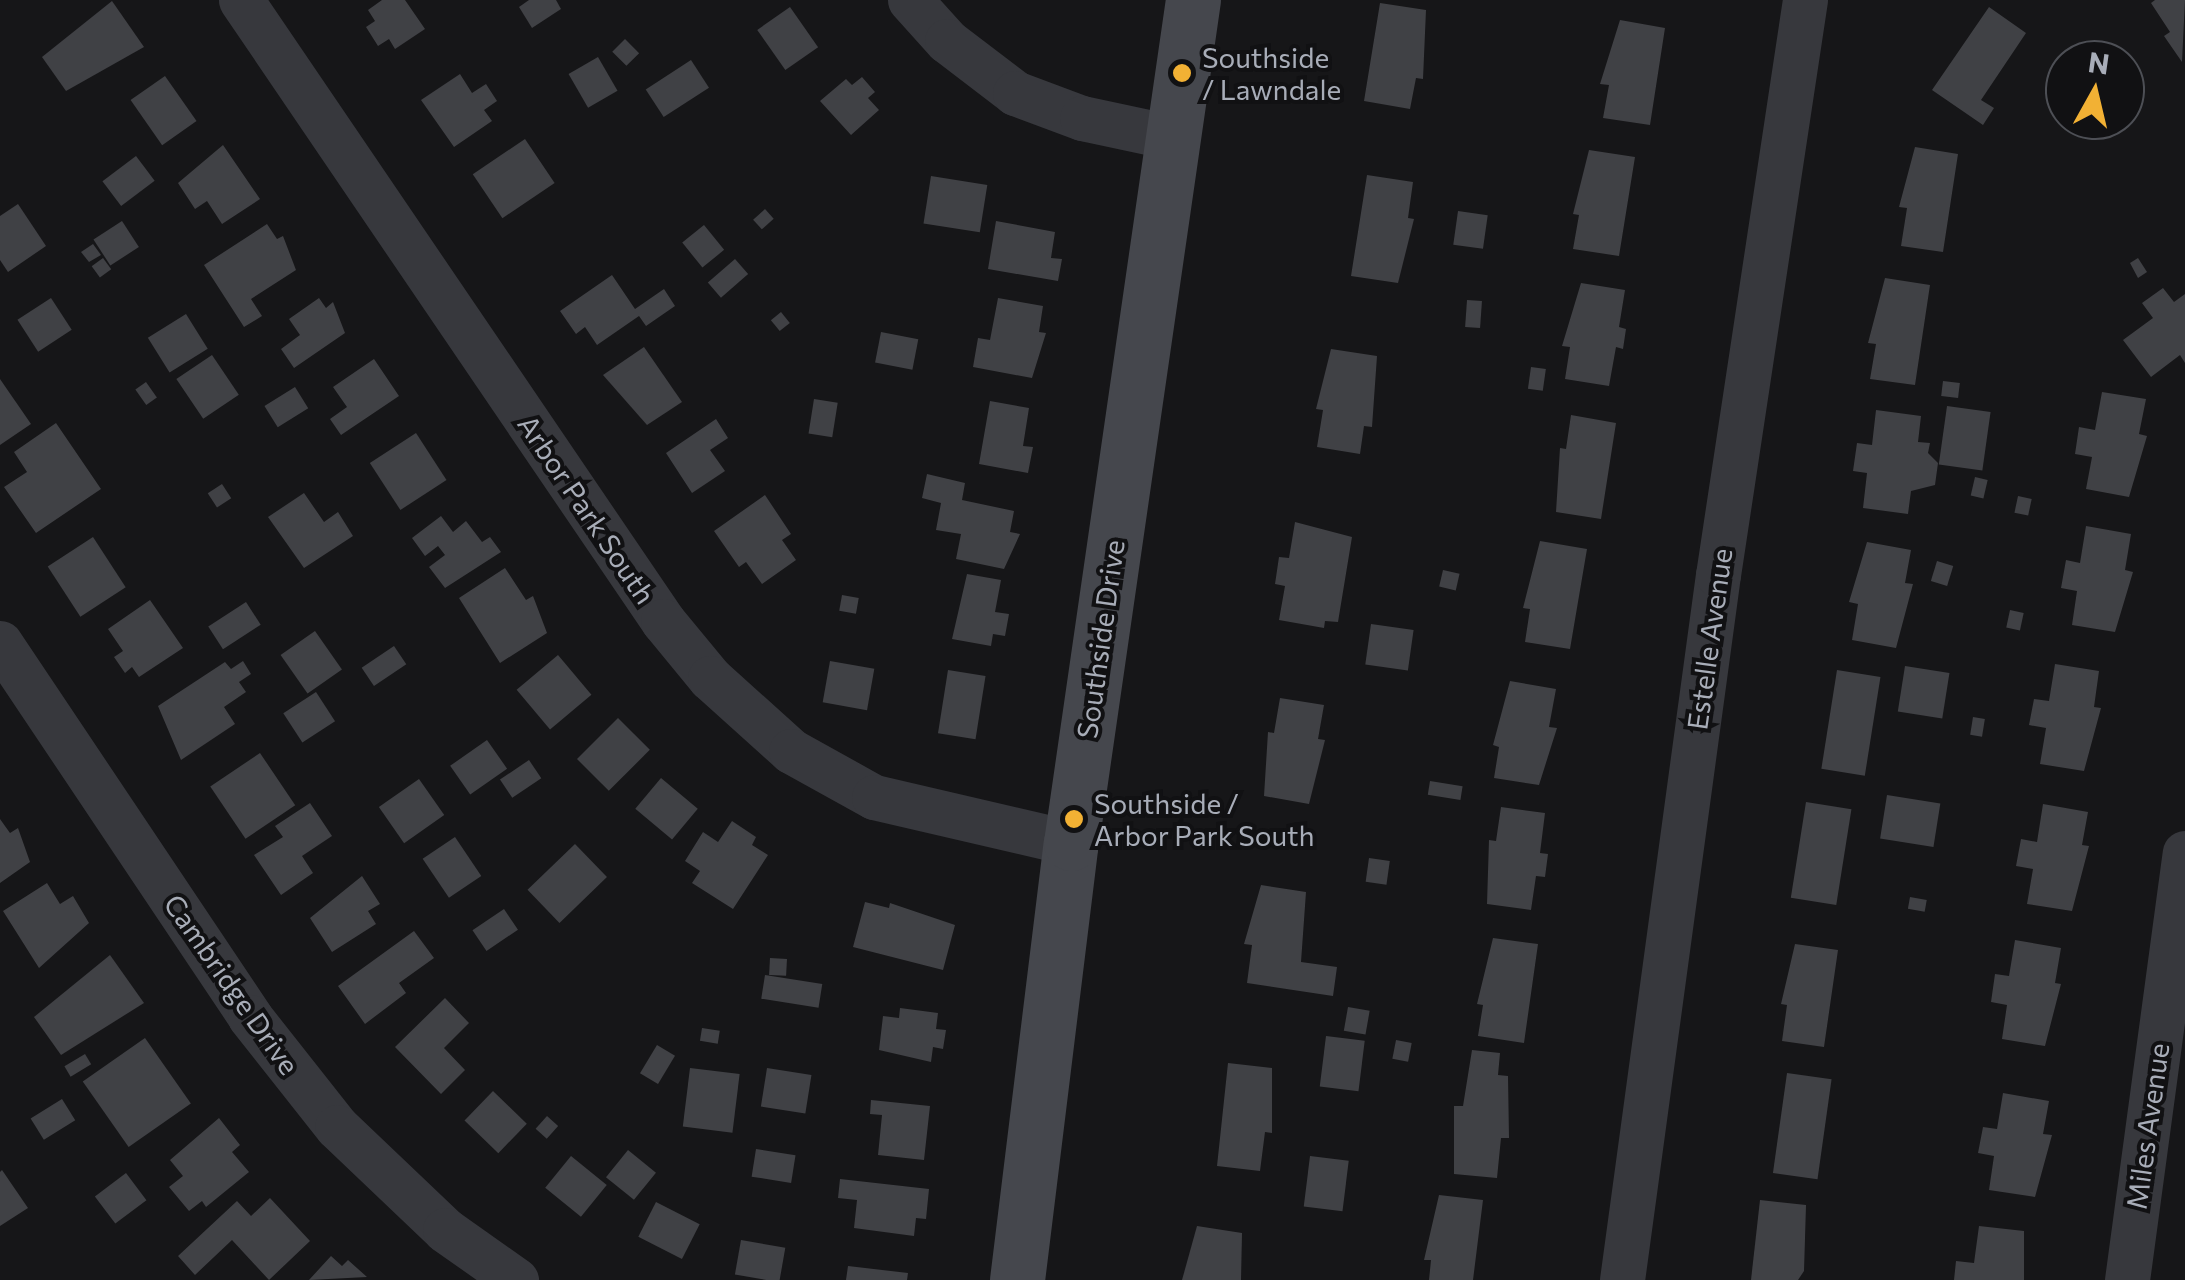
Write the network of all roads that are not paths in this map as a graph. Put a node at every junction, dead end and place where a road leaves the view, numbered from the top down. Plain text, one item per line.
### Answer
1 (241, 0) edge
2 (910, 0) edge
3 (1193, 0) edge
4 (1806, 0) edge
5 (1171, 137) junction
6 (0, 643) edge
7 (1070, 843) junction
8 (2185, 853) edge
9 (516, 1280) edge
10 (1018, 1280) edge
11 (1622, 1280) edge
12 (2127, 1280) edge

1 - 7 street, Arbor Park South
2 - 5 street
3 - 5 main road, Southside Drive
4 - 11 street, Estelle Avenue
5 - 7 main road, Southside Drive
6 - 9 street, Cambridge Drive
7 - 10 main road, Southside Drive
8 - 12 street, Miles Avenue

